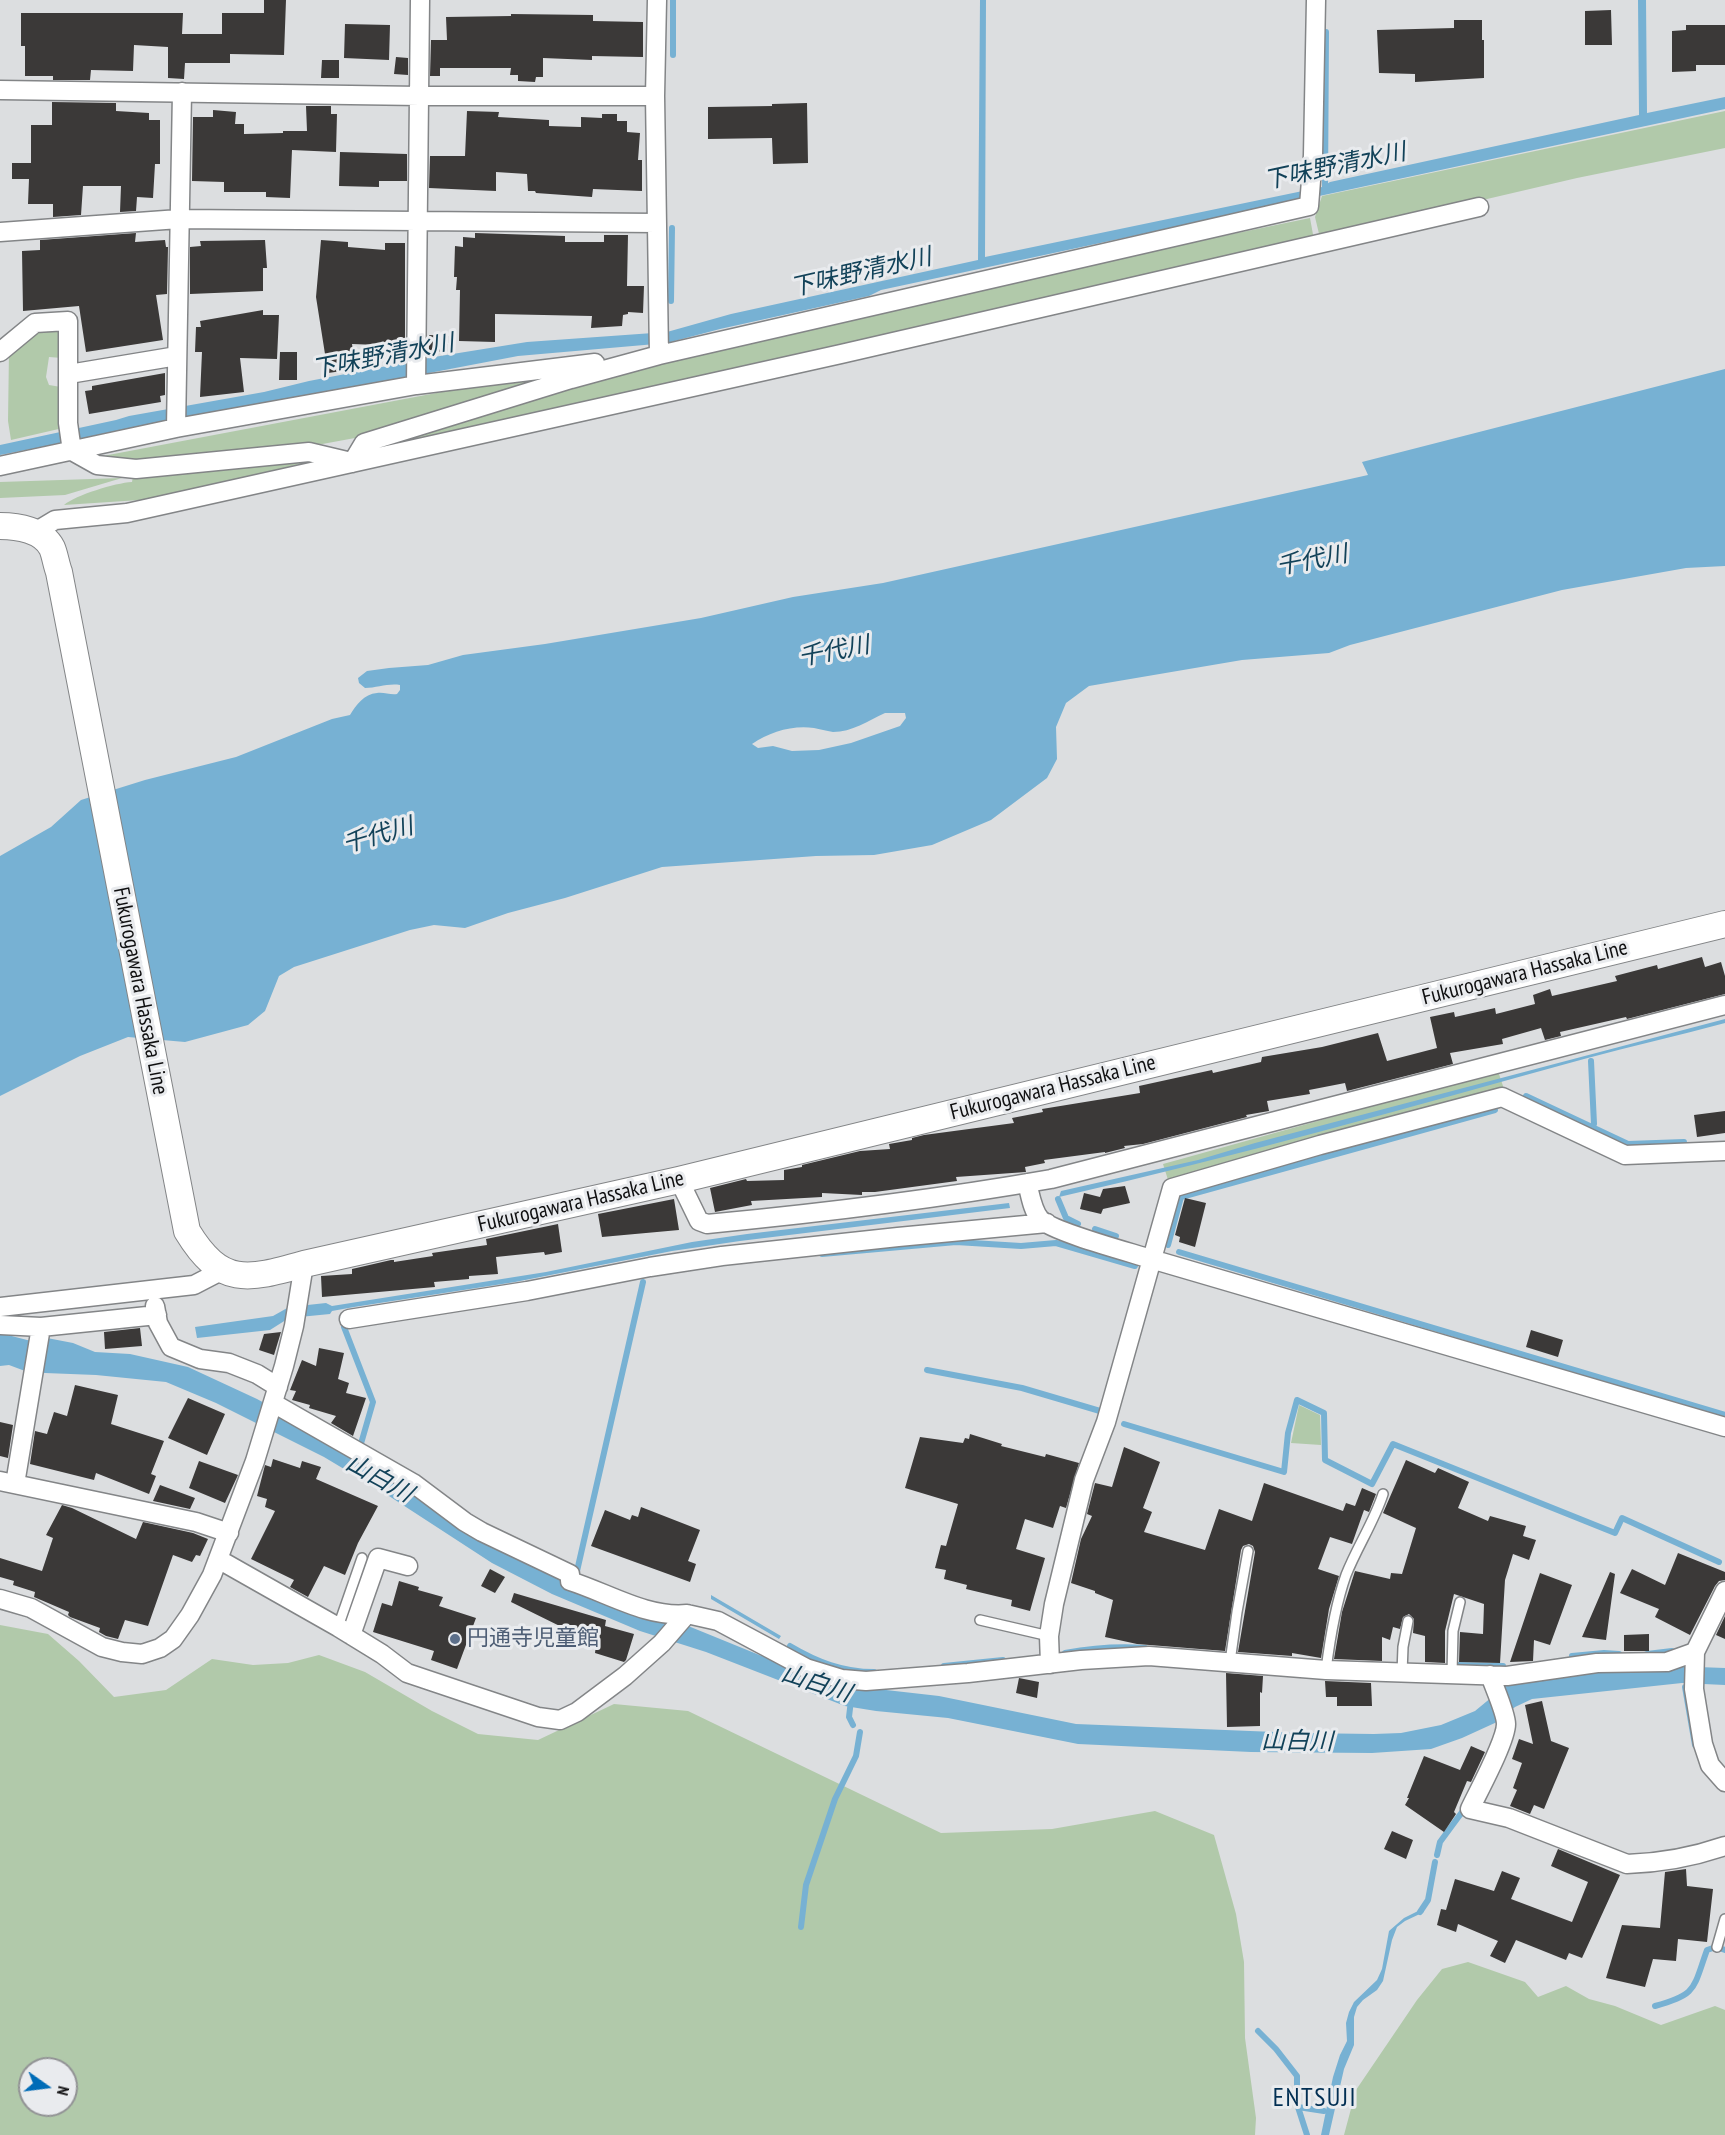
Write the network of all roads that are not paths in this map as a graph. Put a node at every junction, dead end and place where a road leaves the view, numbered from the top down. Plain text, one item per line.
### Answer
1 (420, 0) edge
2 (657, 0) edge
3 (1316, 0) edge
4 (0, 90) edge
5 (182, 92) junction
6 (420, 96) junction
7 (655, 96) junction
8 (1479, 207) dead end
9 (179, 219) junction
10 (419, 221) junction
11 (656, 223) junction
12 (0, 232) edge
13 (0, 352) edge
14 (659, 355) junction
15 (177, 356) junction
16 (69, 374) junction
17 (417, 385) junction
18 (176, 428) junction
19 (72, 451) junction
20 (352, 463) junction
21 (0, 466) edge
22 (0, 526) edge
23 (43, 539) junction
24 (1725, 924) edge
25 (1725, 1005) edge
26 (1725, 1151) edge
27 (679, 1180) junction
28 (1027, 1183) junction
29 (1047, 1223) junction
30 (1151, 1259) junction
31 (304, 1264) junction
32 (216, 1266) junction
33 (152, 1290) junction
34 (0, 1307) edge
35 (157, 1316) junction
36 (349, 1319) dead end
37 (0, 1325) edge
38 (40, 1332) junction
39 (275, 1399) junction
40 (1725, 1427) edge
41 (7, 1483) edge
42 (1383, 1494) dead end
43 (229, 1533) junction
44 (1248, 1551) dead end
45 (362, 1558) dead end
46 (218, 1559) junction
47 (408, 1566) dead end
48 (1725, 1591) edge
49 (0, 1599) edge
50 (1460, 1602) dead end
51 (684, 1617) junction
52 (980, 1620) dead end
53 (1408, 1621) dead end
54 (344, 1631) junction
55 (1049, 1636) junction
56 (1695, 1656) junction
57 (1230, 1662) junction
58 (1050, 1664) junction
59 (1326, 1670) junction
60 (1402, 1672) junction
61 (1452, 1674) junction
62 (1490, 1675) junction
63 (1725, 1782) edge
64 (1725, 1846) edge
65 (1725, 1919) edge
66 (1717, 1947) dead end

1 - 6 street
2 - 7 street
3 - 14 street
4 - 5 street
5 - 6 street
5 - 9 street
6 - 7 street
6 - 10 street
7 - 11 street
8 - 20 street
9 - 10 street
9 - 12 street
9 - 15 street
10 - 11 street
10 - 17 street
11 - 14 street
13 - 16 street
14 - 17 street
14 - 20 street
15 - 16 street
15 - 18 street
16 - 19 street
17 - 18 street
18 - 19 street
19 - 20 street
19 - 21 street
20 - 23 street
22 - 23 main road
23 - 32 main road, Fukurogawara Hassaka Line
24 - 27 main road, Fukurogawara Hassaka Line
25 - 28 street
26 - 30 street
27 - 28 street
27 - 31 main road, Fukurogawara Hassaka Line
28 - 29 street
29 - 30 street
29 - 36 street
30 - 40 street
30 - 55 street
31 - 32 main road, Fukurogawara Hassaka Line
31 - 39 street
32 - 33 street
33 - 34 street
33 - 35 street
35 - 38 street
35 - 39 street
37 - 38 street
38 - 41 street
39 - 43 street
39 - 51 street
41 - 43 street
42 - 59 lane
43 - 46 street
44 - 57 lane
45 - 54 lane
46 - 49 street
46 - 54 street
47 - 54 street
48 - 56 street
50 - 61 lane
51 - 54 street
51 - 58 street
52 - 55 lane
53 - 60 lane
55 - 58 street
56 - 62 street
56 - 63 street
57 - 58 street
57 - 59 street
59 - 60 street
60 - 61 street
61 - 62 street
62 - 64 street
65 - 66 lane

